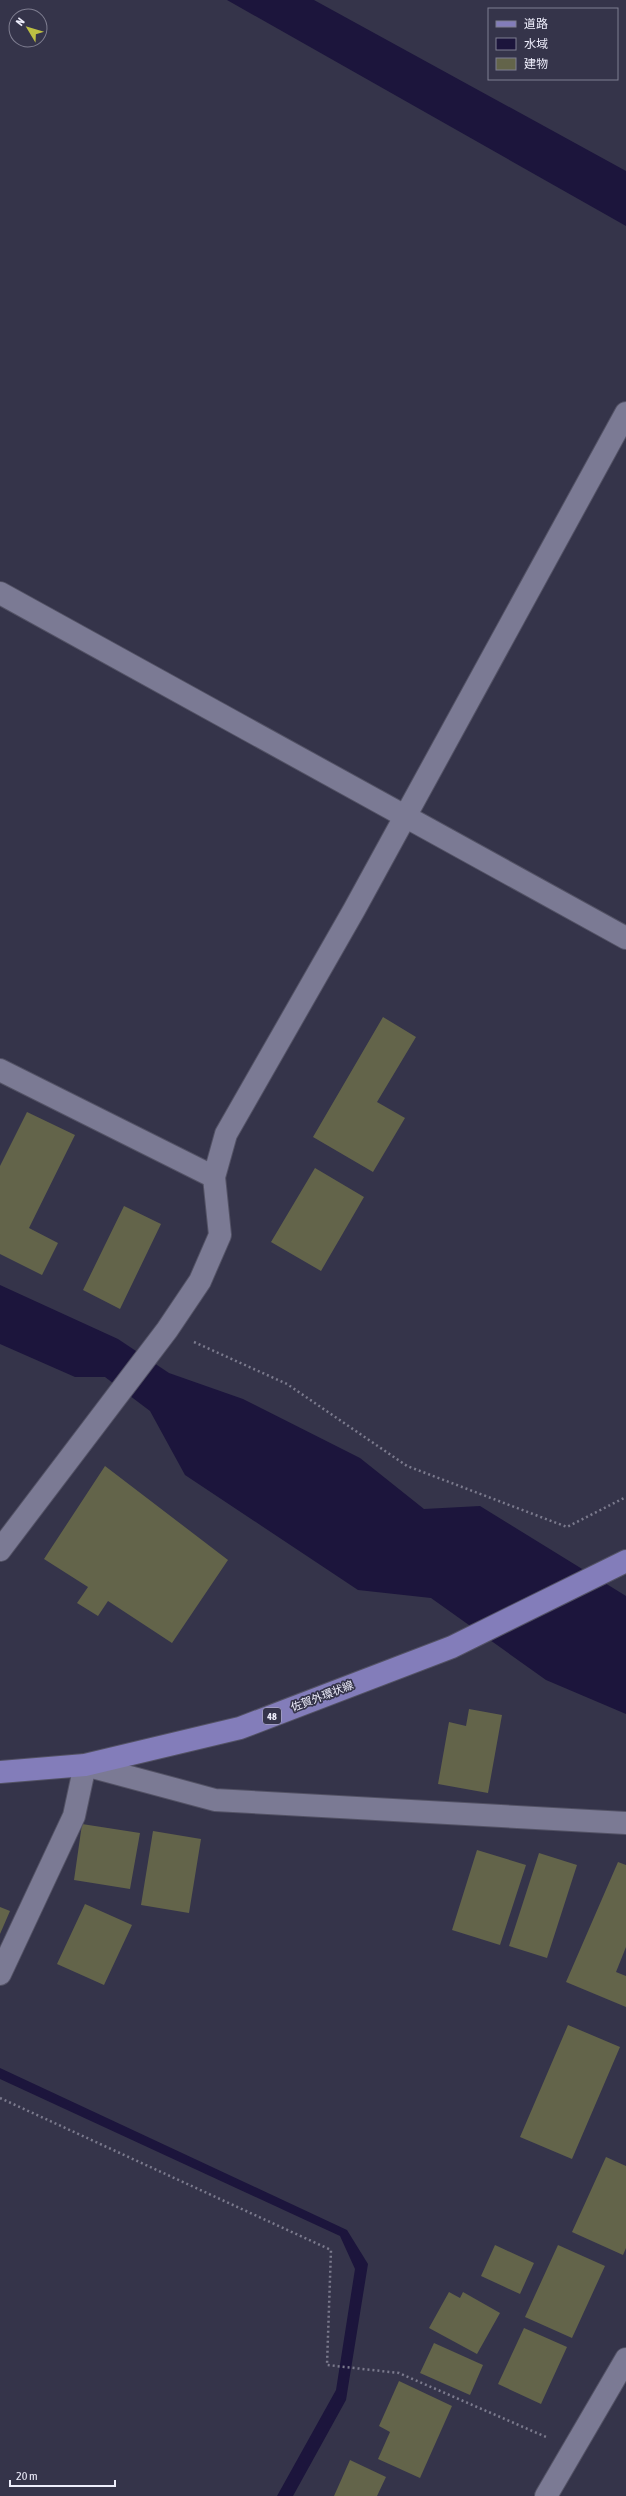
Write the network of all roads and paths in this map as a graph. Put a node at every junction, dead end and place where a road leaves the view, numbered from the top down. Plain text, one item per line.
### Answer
1 (626, 412) edge
2 (0, 593) edge
3 (404, 814) junction
4 (626, 938) edge
5 (0, 1070) edge
6 (214, 1177) junction
7 (161, 1338) junction
8 (626, 1497) edge
9 (0, 1550) edge
10 (617, 1564) edge
11 (85, 1765) junction
12 (0, 1772) edge
13 (626, 1823) edge
14 (0, 1974) edge
15 (0, 2098) edge
16 (626, 2359) edge
17 (574, 2450) junction
18 (546, 2496) edge

1 - 3 street
2 - 3 street
3 - 4 street
3 - 6 street
5 - 6 street
6 - 7 street
7 - 8 path
7 - 9 street
10 - 11 main road, 佐賀外環状線 / 48
11 - 12 main road, 佐賀外環状線 / 48
11 - 13 street
11 - 14 street
15 - 17 path
16 - 17 street
17 - 18 street

